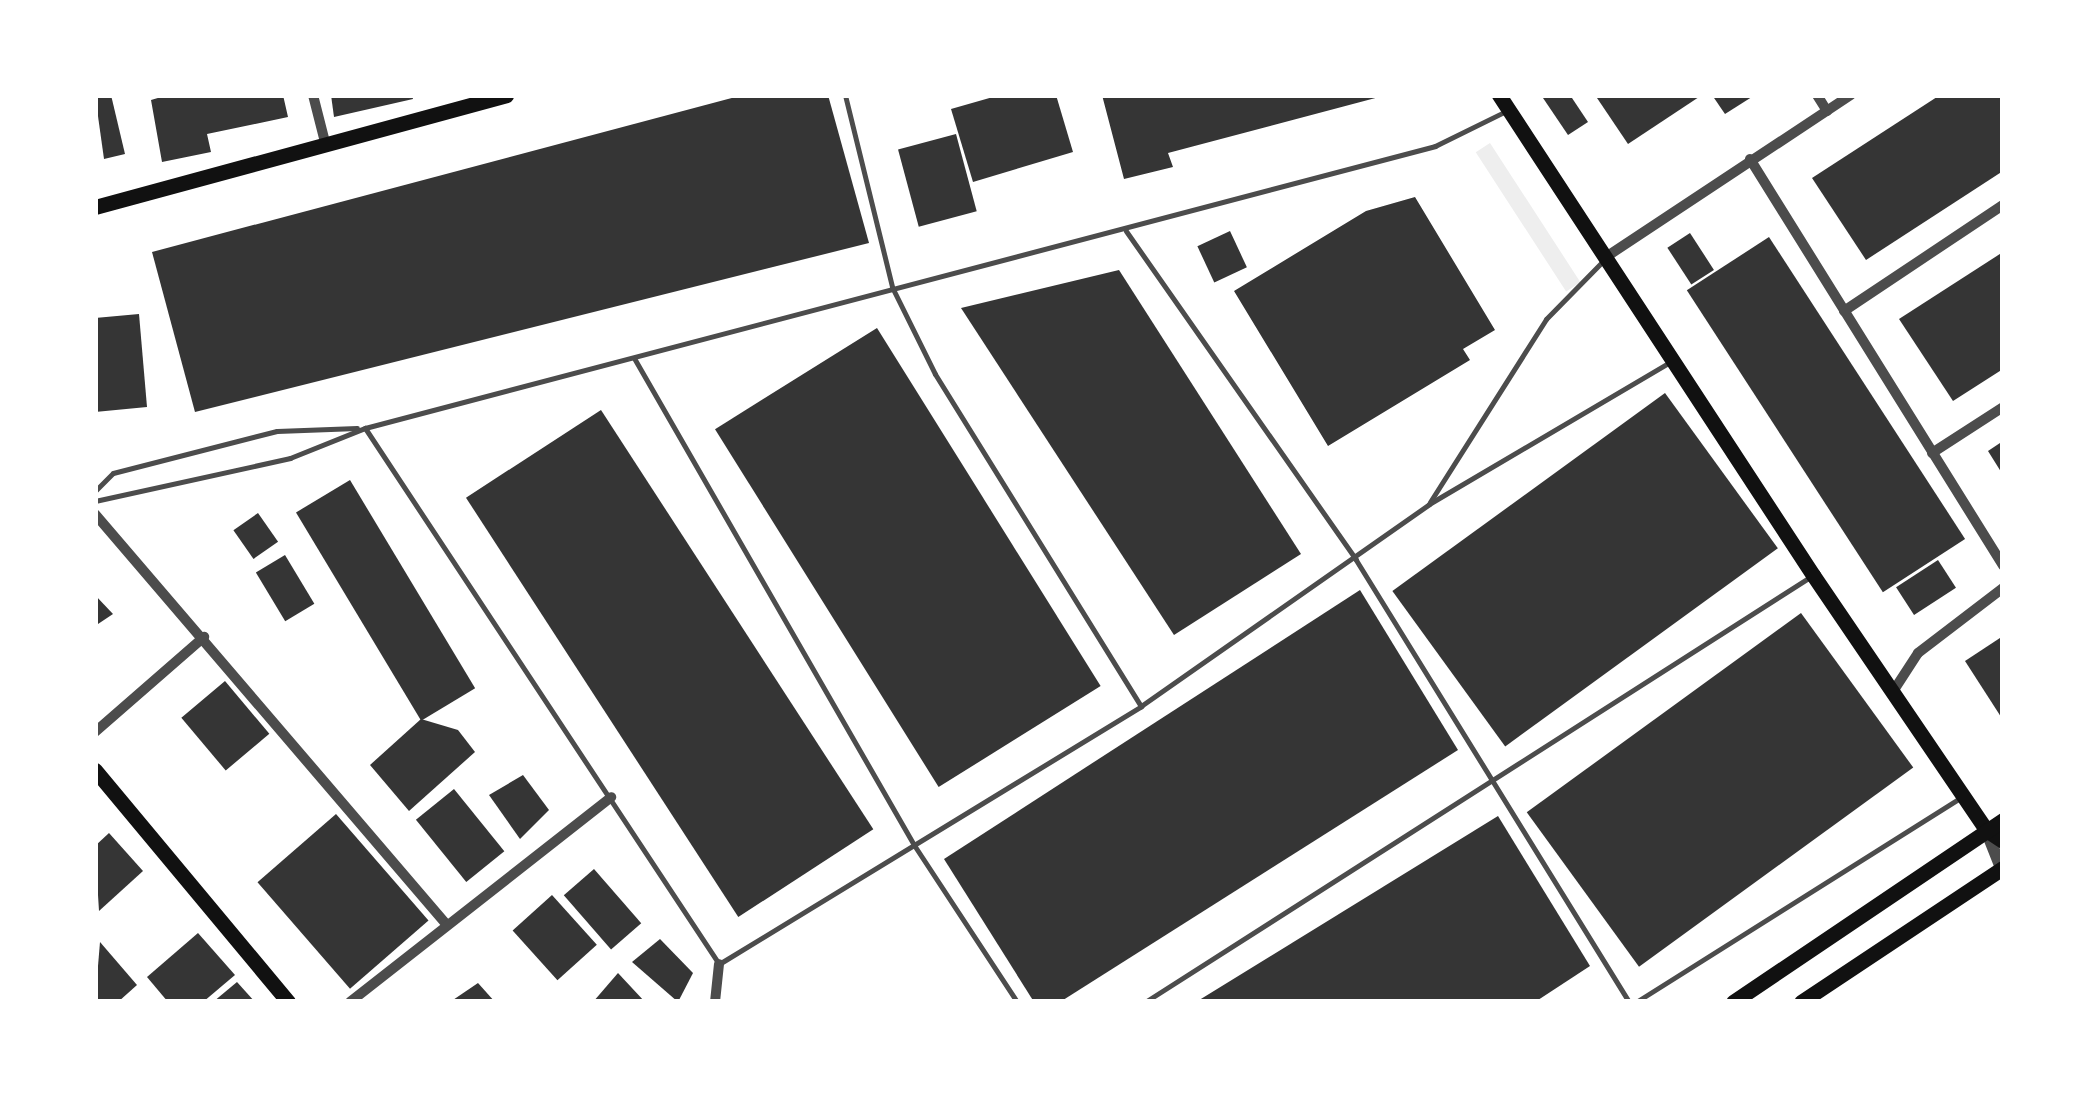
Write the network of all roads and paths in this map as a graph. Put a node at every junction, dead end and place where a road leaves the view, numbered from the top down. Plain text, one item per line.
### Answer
1 (313, 95) edge
2 (506, 95) edge
3 (845, 95) edge
4 (1499, 95) edge
5 (1817, 95) edge
6 (1850, 95) edge
7 (1509, 109) junction
8 (1827, 111) junction
9 (325, 142) junction
10 (1750, 159) junction
11 (98, 203) edge
12 (2003, 205) edge
13 (1126, 231) junction
14 (1608, 255) junction
15 (892, 287) junction
16 (1844, 312) junction
17 (634, 358) junction
18 (1674, 360) junction
19 (2003, 407) edge
20 (365, 428) junction
21 (1932, 453) junction
22 (95, 491) edge
23 (95, 500) edge
24 (1428, 504) junction
25 (95, 514) edge
26 (1356, 560) junction
27 (2003, 566) edge
28 (1813, 575) junction
29 (2003, 588) edge
30 (204, 637) junction
31 (1894, 690) junction
32 (1140, 706) junction
33 (95, 732) edge
34 (95, 770) edge
35 (1492, 780) junction
36 (1965, 795) junction
37 (611, 797) junction
38 (2003, 820) edge
39 (1986, 830) junction
40 (2003, 841) edge
41 (914, 845) junction
42 (2002, 870) edge
43 (447, 925) junction
44 (719, 964) junction
45 (288, 1002) edge
46 (350, 1002) edge
47 (715, 1002) edge
48 (1017, 1002) edge
49 (1145, 1002) edge
50 (1632, 1002) edge
51 (1733, 1002) edge
52 (1800, 1002) edge

1 - 9 street
2 - 9 main road
3 - 15 lane
4 - 7 main road
5 - 8 street
6 - 8 street
7 - 13 lane
7 - 14 main road
8 - 10 street
9 - 11 main road
10 - 14 street
10 - 16 street
12 - 16 street
13 - 15 lane
13 - 26 lane
14 - 18 main road
14 - 24 lane
15 - 17 lane
15 - 32 lane
16 - 21 street
17 - 20 lane
17 - 41 lane
18 - 24 lane
18 - 28 main road
19 - 21 street
20 - 22 lane
20 - 23 lane
20 - 37 lane
21 - 27 street
24 - 26 lane
25 - 30 street
26 - 32 lane
26 - 35 lane
28 - 31 main road
28 - 35 lane
29 - 31 street
30 - 33 street
30 - 43 street
31 - 36 main road
32 - 41 lane
34 - 45 main road
35 - 49 lane
35 - 50 lane
36 - 39 main road
36 - 50 lane
37 - 43 street
37 - 44 lane
38 - 39 main road
39 - 40 main road
39 - 42 street
39 - 51 main road
41 - 44 lane
41 - 48 lane
42 - 52 main road
43 - 46 street
44 - 47 street

